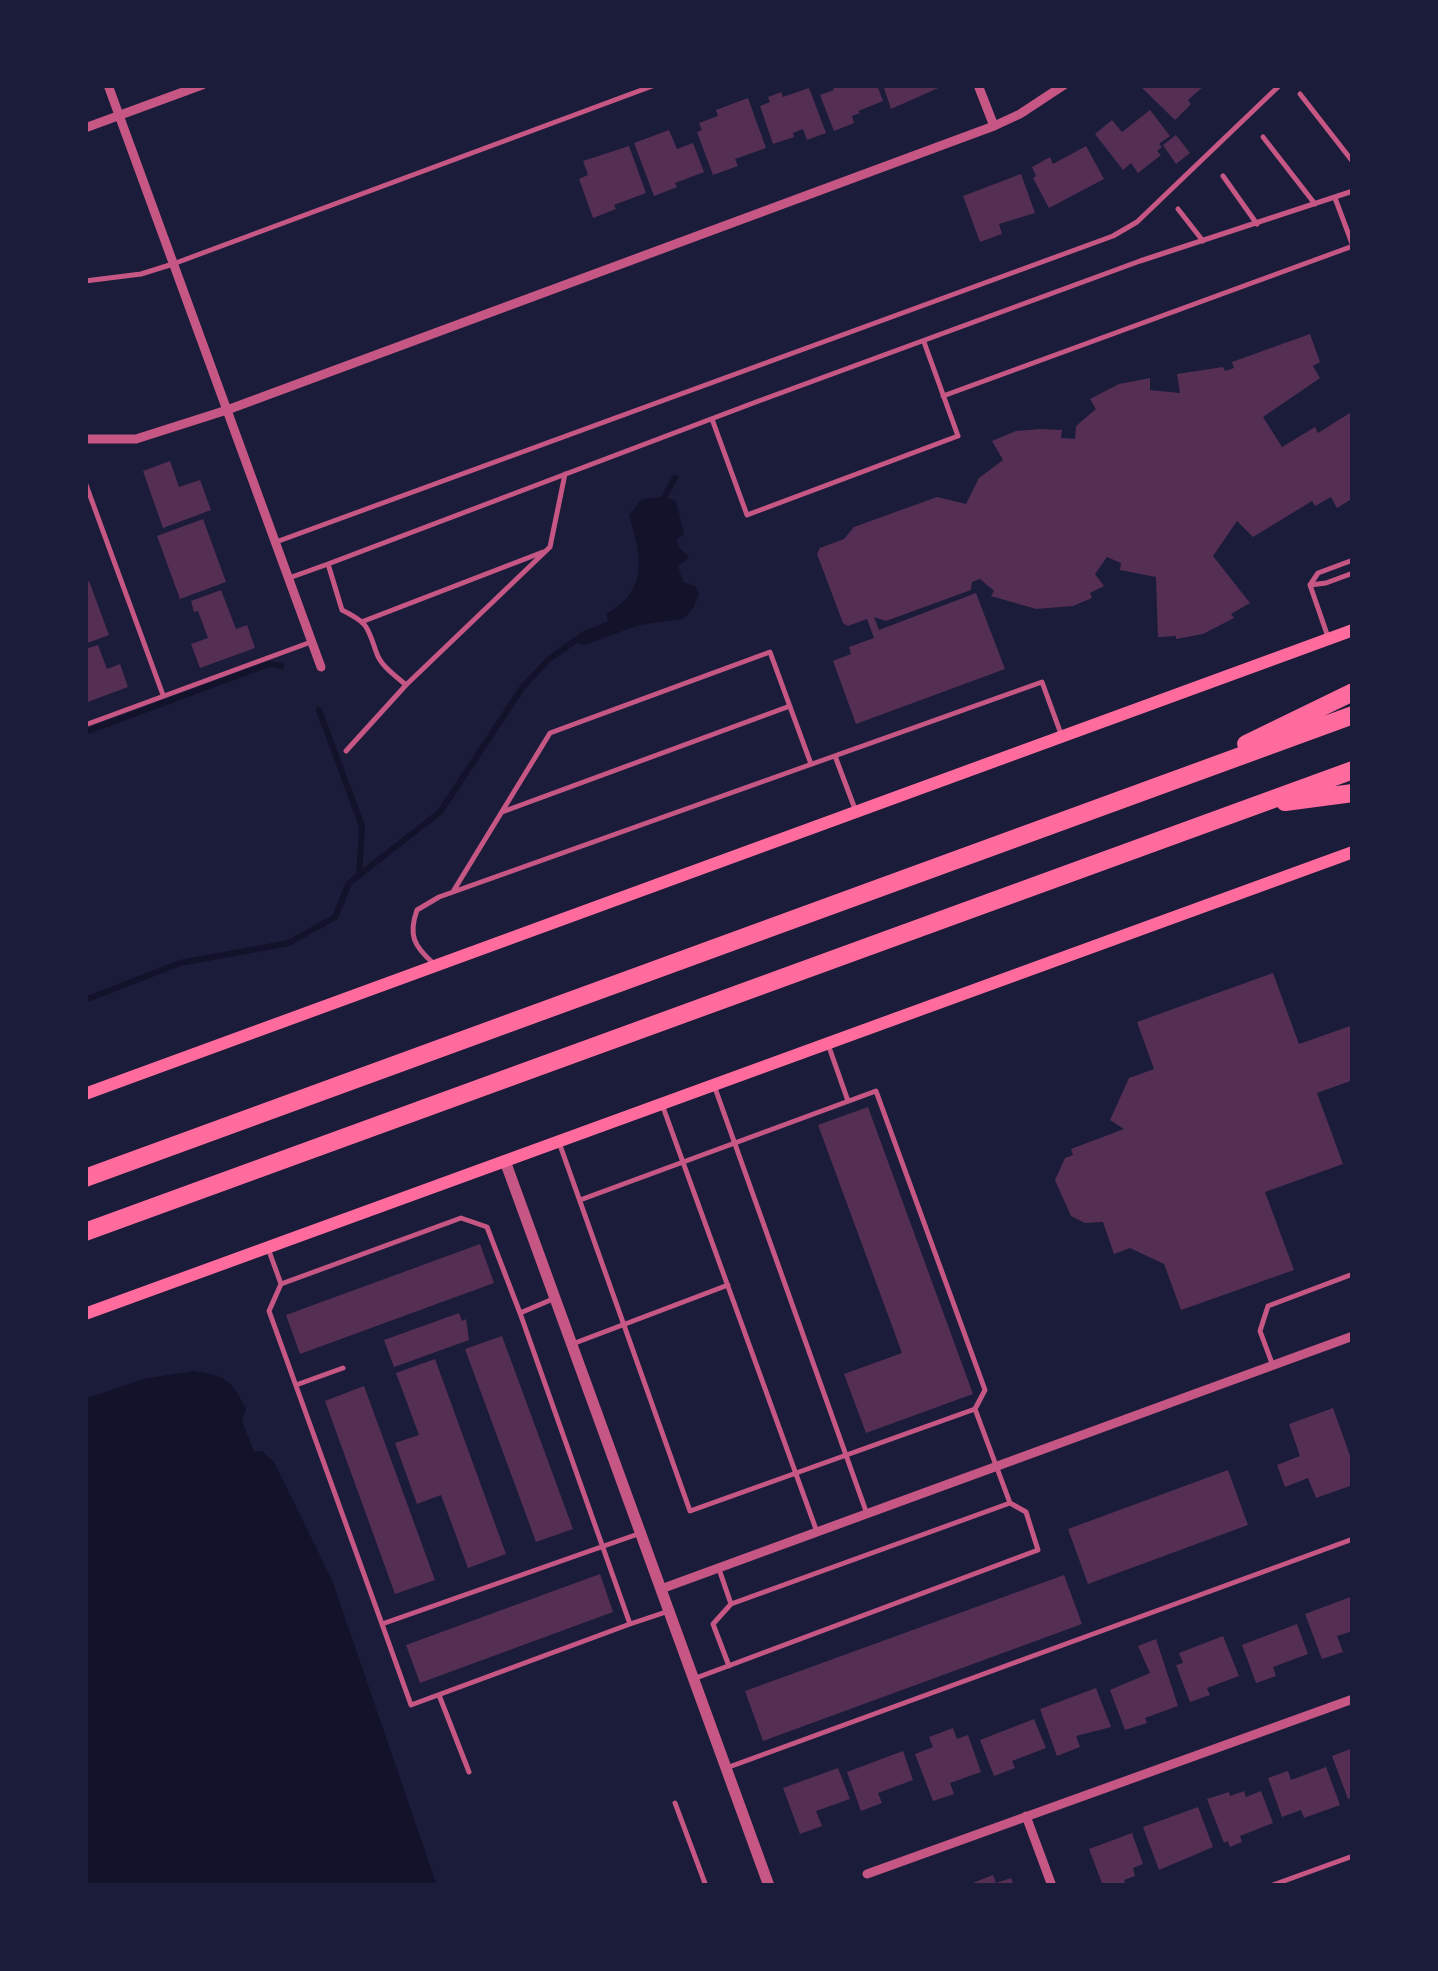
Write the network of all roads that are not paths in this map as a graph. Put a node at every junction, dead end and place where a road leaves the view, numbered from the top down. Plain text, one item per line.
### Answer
1 (108, 85) edge
2 (202, 85) edge
3 (655, 85) edge
4 (978, 85) edge
5 (1064, 85) edge
6 (1280, 85) edge
7 (1300, 94) dead end
8 (119, 116) junction
9 (994, 126) junction
10 (85, 128) edge
11 (1263, 136) dead end
12 (1353, 162) edge
13 (1223, 176) dead end
14 (1353, 190) edge
15 (1335, 198) junction
16 (1315, 204) junction
17 (1178, 209) dead end
18 (1257, 224) junction
19 (1350, 231) edge
20 (1203, 241) junction
21 (1353, 246) edge
22 (173, 264) junction
23 (85, 281) edge
24 (924, 341) junction
25 (944, 396) junction
26 (227, 410) junction
27 (712, 418) junction
28 (85, 438) edge
29 (565, 474) junction
30 (85, 482) edge
31 (274, 542) junction
32 (547, 550) junction
33 (1353, 560) edge
34 (328, 564) junction
35 (1353, 574) edge
36 (288, 578) junction
37 (1310, 585) junction
38 (364, 620) junction
39 (1353, 630) edge
40 (1329, 640) junction
41 (311, 642) junction
42 (321, 667) dead end
43 (406, 685) junction
44 (1353, 692) edge
45 (163, 695) junction
46 (790, 706) junction
47 (1353, 715) edge
48 (85, 725) edge
49 (1062, 737) junction
50 (346, 751) dead end
51 (835, 756) junction
52 (811, 764) junction
53 (1353, 770) edge
54 (1174, 780) junction
55 (1353, 793) edge
56 (1250, 807) junction
57 (856, 812) junction
58 (500, 813) junction
59 (1353, 852) edge
60 (452, 892) junction
61 (436, 966) junction
62 (827, 1044) junction
63 (714, 1085) junction
64 (85, 1094) edge
65 (848, 1101) junction
66 (662, 1104) junction
67 (559, 1142) junction
68 (734, 1142) junction
69 (505, 1161) junction
70 (683, 1162) junction
71 (85, 1178) edge
72 (580, 1200) junction
73 (85, 1232) edge
74 (268, 1248) junction
75 (1353, 1274) edge
76 (281, 1284) junction
77 (728, 1285) junction
78 (555, 1298) junction
79 (520, 1312) junction
80 (85, 1314) edge
81 (624, 1324) junction
82 (1353, 1336) edge
83 (572, 1344) junction
84 (1273, 1366) junction
85 (343, 1368) dead end
86 (296, 1385) junction
87 (975, 1409) junction
88 (846, 1454) junction
89 (996, 1466) junction
90 (796, 1472) junction
91 (1010, 1503) junction
92 (867, 1514) junction
93 (817, 1532) junction
94 (640, 1533) junction
95 (1353, 1540) edge
96 (603, 1546) junction
97 (719, 1568) junction
98 (661, 1589) junction
99 (731, 1604) junction
100 (669, 1611) junction
101 (382, 1624) junction
102 (630, 1624) junction
103 (728, 1666) junction
104 (693, 1679) junction
105 (439, 1695) junction
106 (1353, 1699) edge
107 (726, 1768) junction
108 (468, 1772) dead end
109 (674, 1804) dead end
110 (1026, 1816) junction
111 (1353, 1856) edge
112 (866, 1874) dead end
113 (706, 1886) edge
114 (768, 1886) edge
115 (1052, 1886) edge
116 (1270, 1886) edge

1 - 8 street
2 - 8 street
3 - 22 lane
4 - 9 street
5 - 9 street
6 - 31 lane
7 - 12 lane
8 - 10 street
8 - 22 street
9 - 26 street
11 - 16 lane
13 - 18 lane
14 - 15 lane
15 - 16 lane
15 - 19 lane
16 - 18 lane
17 - 20 lane
18 - 20 lane
19 - 21 lane
20 - 24 lane
21 - 25 lane
22 - 23 lane
22 - 26 street
24 - 25 lane
24 - 27 lane
25 - 27 lane
26 - 28 street
26 - 31 street
27 - 29 lane
29 - 32 lane
29 - 34 lane
30 - 45 lane
31 - 36 street
32 - 38 lane
32 - 43 lane
33 - 37 lane
34 - 36 lane
34 - 38 lane
35 - 37 lane
36 - 41 street
37 - 40 lane
38 - 43 lane
39 - 40 main road
40 - 49 main road
41 - 42 street
41 - 45 lane
43 - 50 lane
44 - 54 highway
45 - 48 lane
46 - 52 lane
46 - 58 lane
46 - 58 lane
47 - 54 highway
49 - 51 lane
49 - 57 main road
51 - 52 lane
51 - 57 lane
52 - 60 lane
53 - 56 highway
54 - 71 highway
55 - 56 highway
56 - 73 highway
57 - 61 main road
58 - 60 lane
59 - 62 main road
60 - 61 lane
61 - 64 main road
62 - 63 main road
62 - 65 lane
63 - 66 main road
63 - 68 lane
65 - 68 lane
65 - 87 lane
66 - 67 main road
66 - 70 lane
67 - 69 main road
67 - 72 lane
68 - 70 lane
68 - 88 lane
69 - 74 main road
69 - 78 street
70 - 72 lane
70 - 77 lane
72 - 81 lane
74 - 76 lane
74 - 80 main road
75 - 84 lane
76 - 79 lane
76 - 86 lane
77 - 81 lane
77 - 90 lane
78 - 79 lane
78 - 83 street
79 - 96 lane
81 - 83 lane
81 - 90 lane
82 - 84 street
83 - 94 street
84 - 89 street
85 - 86 lane
86 - 101 lane
87 - 88 lane
87 - 89 lane
88 - 90 lane
88 - 92 lane
89 - 91 lane
89 - 92 street
90 - 93 lane
91 - 99 lane
91 - 103 lane
92 - 93 street
93 - 97 street
94 - 96 lane
94 - 98 street
95 - 107 lane
96 - 101 lane
96 - 102 lane
97 - 98 street
97 - 99 lane
98 - 100 street
99 - 103 lane
100 - 102 lane
100 - 104 street
101 - 105 lane
102 - 105 lane
103 - 104 lane
104 - 107 street
105 - 108 lane
106 - 110 street
107 - 114 street
109 - 113 lane
110 - 112 street
110 - 115 street
111 - 116 lane

